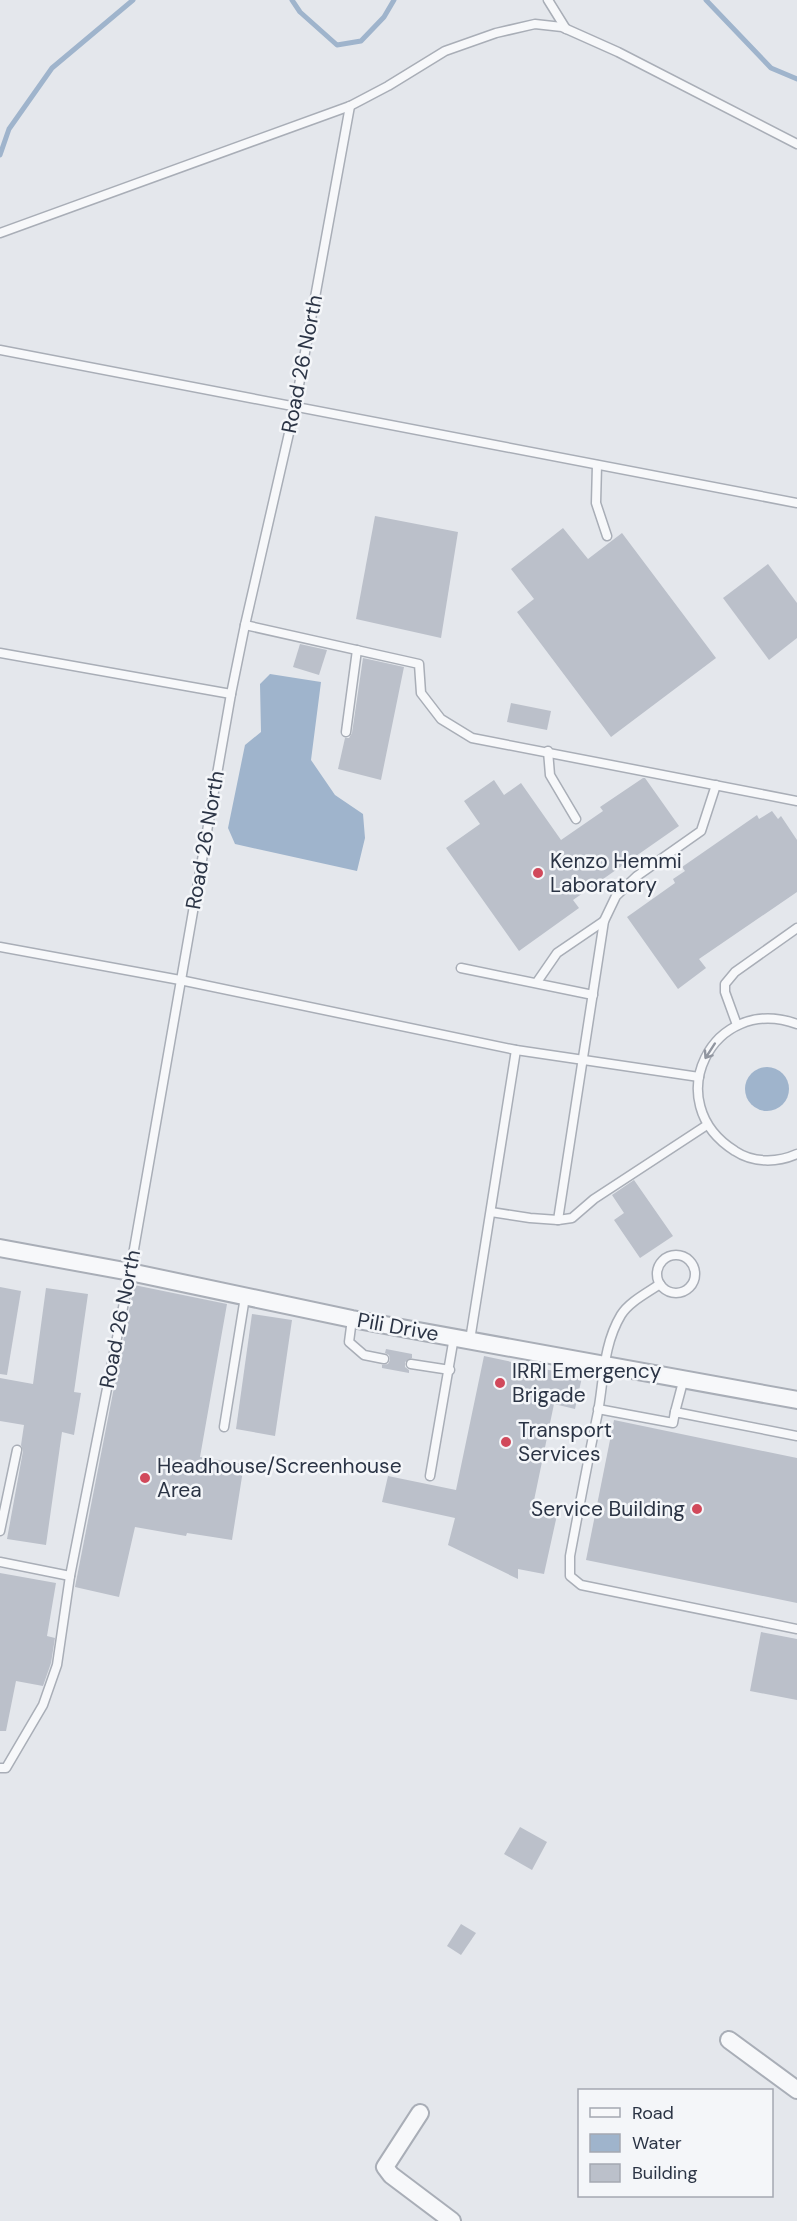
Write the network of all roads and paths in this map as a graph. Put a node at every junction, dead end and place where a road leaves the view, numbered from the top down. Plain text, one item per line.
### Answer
1 (548, 0) edge
2 (566, 29) junction
3 (350, 106) junction
4 (797, 144) edge
5 (0, 233) edge
6 (0, 350) edge
7 (295, 407) junction
8 (597, 465) junction
9 (797, 503) edge
10 (607, 536) dead end
11 (245, 625) junction
12 (357, 650) junction
13 (0, 652) edge
14 (231, 694) junction
15 (346, 732) dead end
16 (548, 752) junction
17 (716, 785) junction
18 (797, 801) edge
19 (576, 819) dead end
20 (604, 921) junction
21 (797, 928) edge
22 (0, 947) edge
23 (460, 968) dead end
24 (180, 980) junction
25 (537, 982) junction
26 (593, 995) junction
27 (797, 1024) edge
28 (737, 1025) junction
29 (516, 1050) junction
30 (581, 1059) junction
31 (699, 1077) junction
32 (707, 1125) junction
33 (797, 1155) edge
34 (491, 1212) junction
35 (558, 1220) junction
36 (0, 1248) edge
37 (130, 1272) junction
38 (660, 1284) junction
39 (244, 1297) junction
40 (352, 1319) junction
41 (462, 1339) junction
42 (384, 1359) dead end
43 (411, 1364) dead end
44 (603, 1365) junction
45 (450, 1370) junction
46 (684, 1378) junction
47 (797, 1400) edge
48 (598, 1409) junction
49 (675, 1412) junction
50 (224, 1427) dead end
51 (797, 1436) edge
52 (17, 1450) dead end
53 (430, 1476) dead end
54 (0, 1531) edge
55 (0, 1562) edge
56 (70, 1576) junction
57 (797, 1629) edge
58 (0, 1768) edge
59 (729, 2040) dead end
60 (795, 2084) edge
61 (420, 2113) dead end
62 (452, 2221) edge

1 - 2 lane
2 - 3 lane
2 - 4 lane
3 - 5 lane
3 - 7 lane, Road 26 North
6 - 7 lane
7 - 8 lane
7 - 11 lane, Road 26 North
8 - 9 lane
8 - 10 lane
11 - 12 lane
11 - 14 lane, Road 26 North
12 - 15 lane
12 - 16 lane
13 - 14 lane
14 - 24 lane, Road 26 North
16 - 17 lane
16 - 19 lane
17 - 18 lane
17 - 20 lane
20 - 25 lane
20 - 26 lane
21 - 28 lane
22 - 24 lane
23 - 25 lane
24 - 29 lane
24 - 37 lane, Road 26 North
25 - 26 lane
26 - 30 lane
27 - 28 lane
28 -> 31 lane
29 - 30 lane
29 - 34 lane
30 - 31 lane
30 - 35 lane
31 - 32 lane
32 - 33 lane
32 - 35 lane
34 - 35 lane
34 - 41 lane
36 - 37 street, Pili Drive
37 - 39 street, Pili Drive
37 - 56 lane, Road 26 North
38 - 38 lane
38 - 44 lane
39 - 40 street, Pili Drive
39 - 50 lane
40 - 41 street, Pili Drive
40 - 42 lane
41 - 44 street, Pili Drive
41 - 45 lane
43 - 45 lane
44 - 46 street, Pili Drive
44 - 48 lane
45 - 53 lane
46 - 47 street, Pili Drive
46 - 49 lane
48 - 49 lane
48 - 57 lane
49 - 51 lane
52 - 54 lane
55 - 56 lane
56 - 58 lane, Road 26 North
59 - 60 street
61 - 62 street

